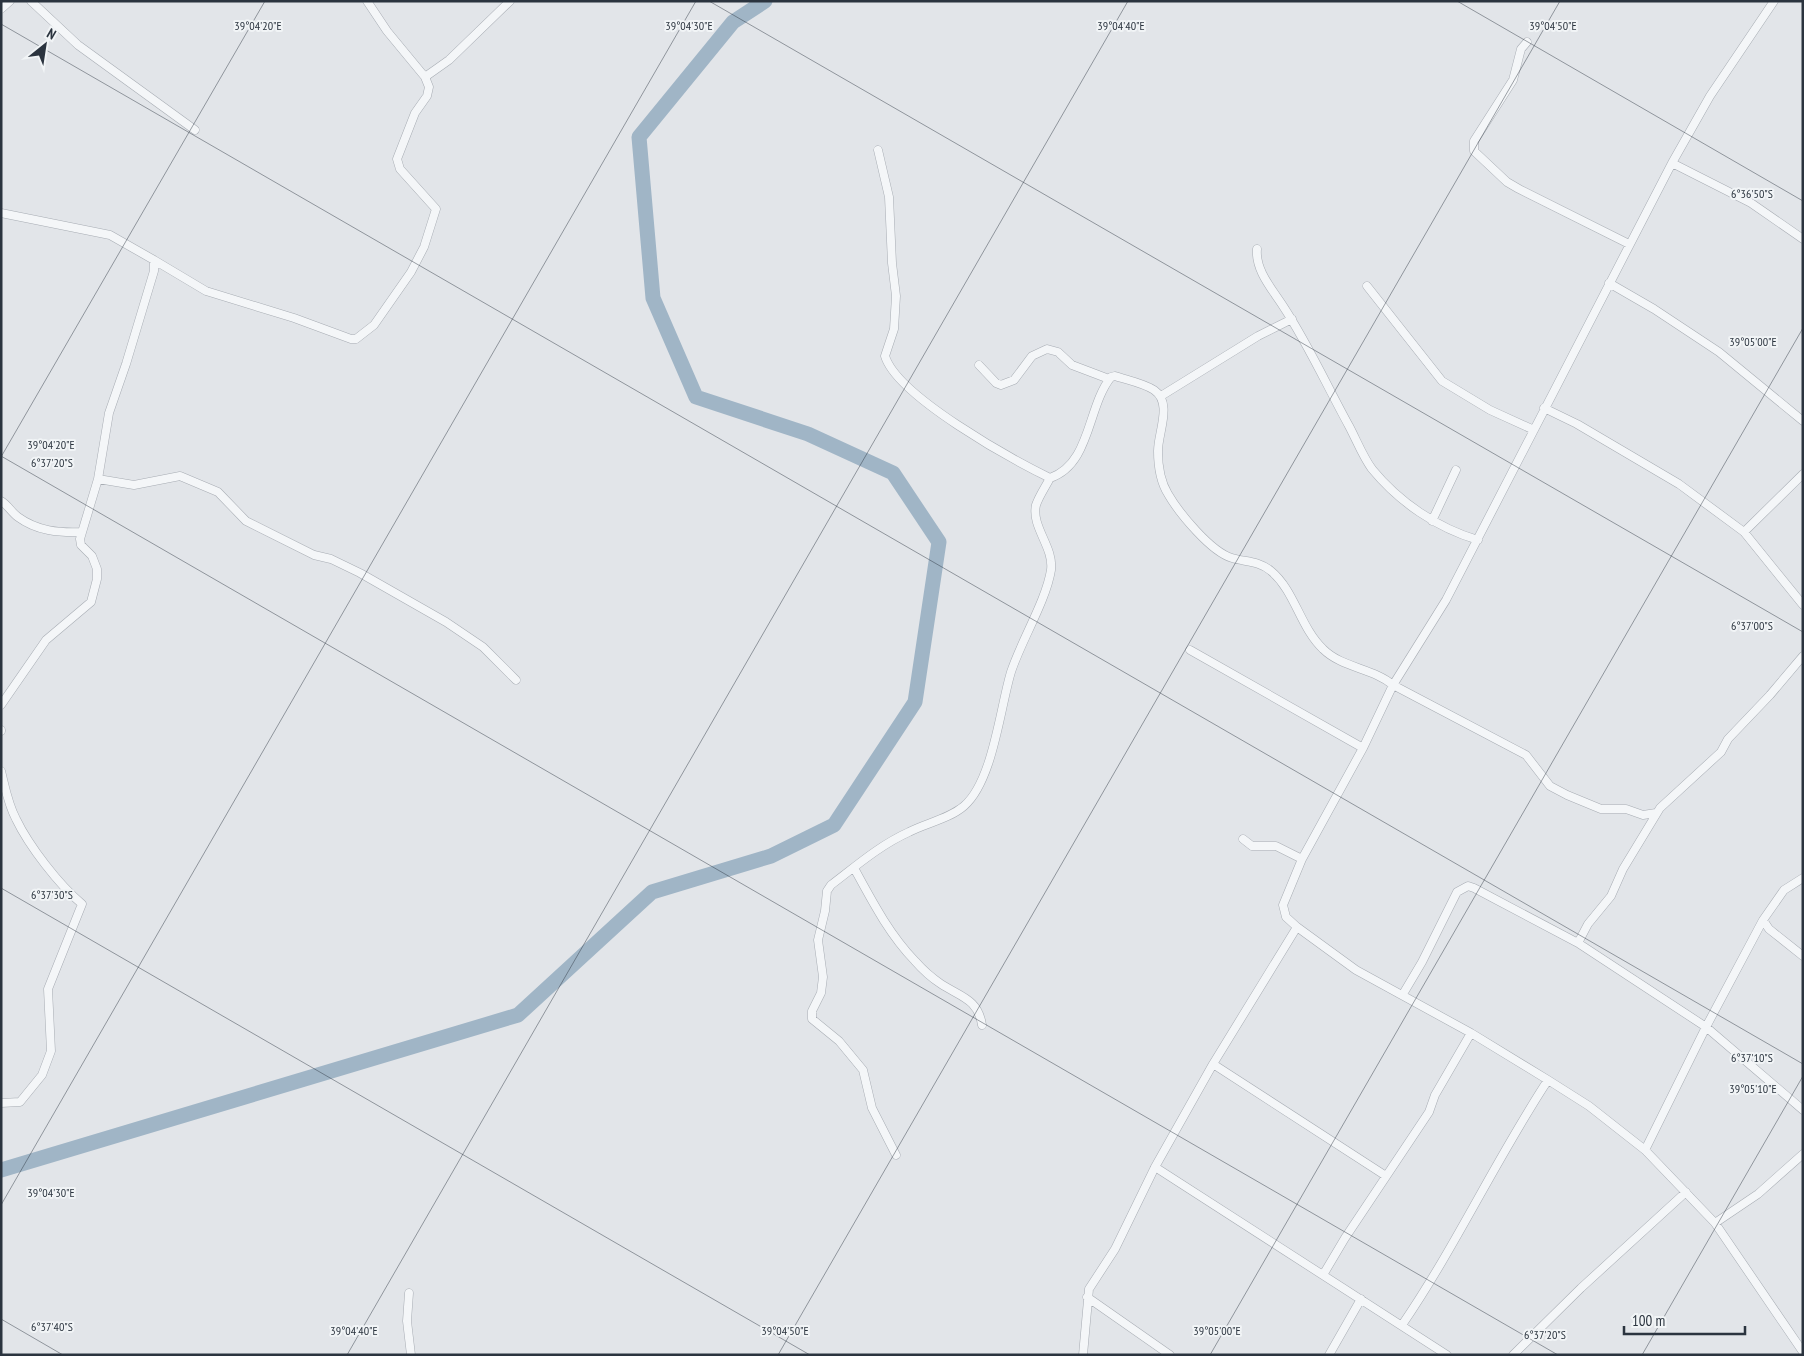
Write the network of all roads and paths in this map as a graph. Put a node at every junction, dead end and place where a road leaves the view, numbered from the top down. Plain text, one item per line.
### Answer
1 (10, 1) edge
2 (31, 1) edge
3 (367, 1) edge
4 (510, 1) edge
5 (1771, 2) edge
6 (1, 9) edge
7 (1527, 42) dead end
8 (425, 77) junction
9 (195, 130) dead end
10 (878, 150) dead end
11 (1672, 163) junction
12 (1, 213) edge
13 (1803, 239) edge
14 (1629, 244) junction
15 (1258, 249) dead end
16 (154, 260) junction
17 (1609, 283) junction
18 (1366, 286) dead end
19 (1292, 319) junction
20 (980, 365) dead end
21 (1109, 379) junction
22 (1161, 396) junction
23 (1544, 408) junction
24 (1803, 421) edge
25 (1534, 430) junction
26 (1456, 470) dead end
27 (1803, 474) edge
28 (1050, 478) junction
29 (98, 479) junction
30 (1, 501) edge
31 (1432, 521) junction
32 (82, 532) junction
33 (1744, 532) junction
34 (1478, 540) junction
35 (1803, 606) edge
36 (1190, 650) dead end
37 (1803, 656) edge
38 (516, 680) dead end
39 (1393, 685) junction
40 (1, 704) edge
41 (1364, 748) junction
42 (1, 771) edge
43 (1656, 813) junction
44 (1243, 839) dead end
45 (1302, 859) junction
46 (854, 868) junction
47 (1803, 878) edge
48 (1763, 920) junction
49 (1297, 927) junction
50 (1578, 943) junction
51 (1803, 956) edge
52 (1403, 994) junction
53 (982, 1025) dead end
54 (1706, 1027) junction
55 (1471, 1033) junction
56 (1213, 1064) junction
57 (1548, 1080) junction
58 (1, 1103) edge
59 (1803, 1110) edge
60 (1645, 1150) junction
61 (1803, 1154) edge
62 (896, 1155) dead end
63 (1155, 1167) junction
64 (1386, 1176) junction
65 (1686, 1192) junction
66 (1715, 1224) junction
67 (1324, 1275) junction
68 (409, 1293) dead end
69 (1087, 1297) junction
70 (1361, 1299) junction
71 (1402, 1325) junction
72 (1803, 1352) edge
73 (411, 1355) edge
74 (1083, 1355) edge
75 (1170, 1355) edge
76 (1328, 1355) edge
77 (1447, 1355) edge
78 (1513, 1355) edge

1 - 6 street
2 - 9 street
3 - 8 street
4 - 8 street
5 - 11 street
7 - 14 street
8 - 16 street
10 - 28 street
11 - 13 street
11 - 14 street
12 - 16 street
14 - 17 street
15 - 19 street
16 - 29 street
17 - 23 street
17 - 24 street
18 - 25 street
19 - 22 street
19 - 31 street
20 - 21 street
21 - 22 street
21 - 28 street
22 - 39 street
23 - 25 street
23 - 33 street
25 - 34 street
26 - 31 street
27 - 33 street
28 - 46 street
29 - 32 street
29 - 38 street
30 - 32 street
31 - 34 street
32 - 40 street
33 - 35 street
34 - 39 street
36 - 41 street
37 - 43 street
39 - 41 street
39 - 43 street
41 - 45 street
42 - 58 street
43 - 50 street
44 - 45 street
45 - 49 street
46 - 53 street
46 - 62 street
47 - 48 street
48 - 51 street
48 - 54 street
49 - 52 street
49 - 56 street
50 - 52 street
50 - 54 street
52 - 55 street
54 - 59 street
54 - 60 street
55 - 57 street
55 - 64 street
56 - 63 street
56 - 64 street
57 - 60 street
57 - 71 street
60 - 65 street
61 - 66 street
63 - 67 street
63 - 69 street
64 - 67 street
65 - 66 street
65 - 78 street
66 - 72 street
67 - 70 street
68 - 73 street
69 - 74 street
69 - 75 street
70 - 71 street
70 - 76 street
71 - 77 street

